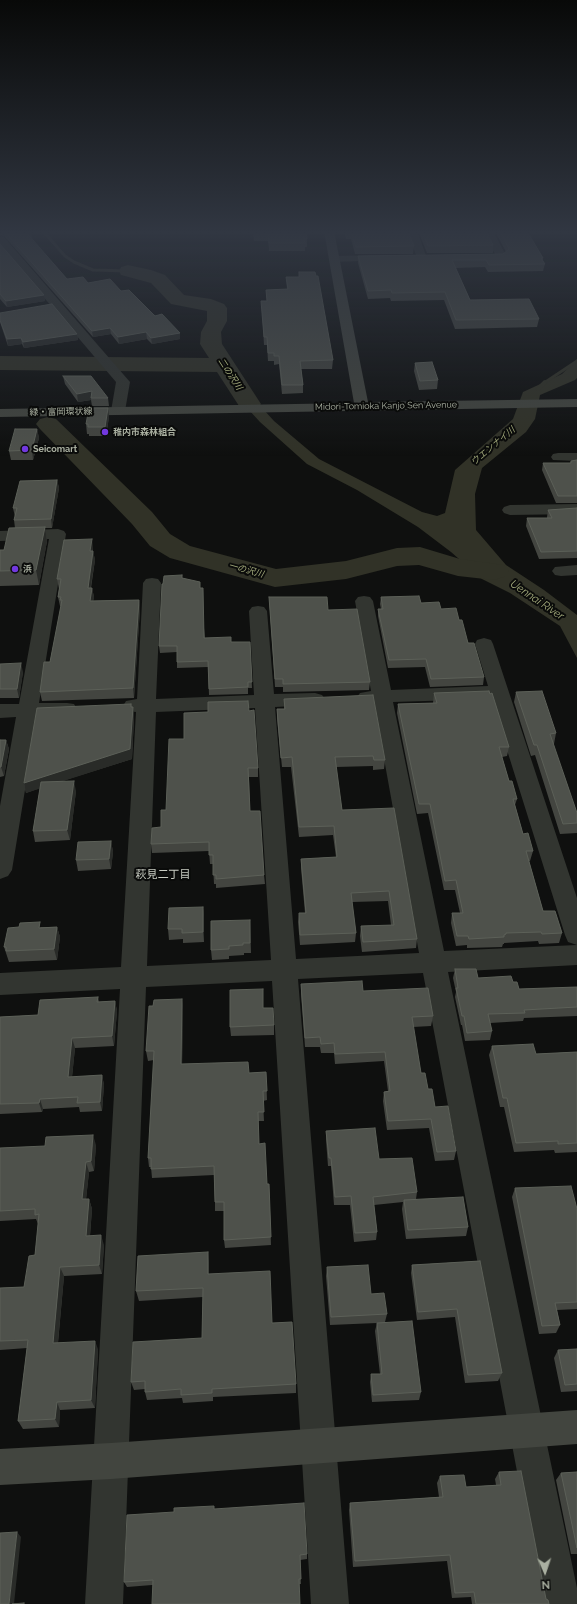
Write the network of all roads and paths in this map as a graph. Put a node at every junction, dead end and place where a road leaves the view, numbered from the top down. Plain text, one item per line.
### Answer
1 (58, 306) edge
2 (343, 306) edge
3 (574, 403) edge
4 (362, 406) junction
5 (195, 409) joint
6 (118, 411) junction
7 (0, 412) edge
8 (558, 457) dead end
9 (577, 457) edge
10 (577, 509) edge
11 (510, 510) dead end
12 (0, 536) edge
13 (152, 583) dead end
14 (364, 601) dead end
15 (258, 612) dead end
16 (484, 644) dead end
17 (499, 692) junction
18 (382, 696) junction
19 (265, 701) junction
20 (147, 706) junction
21 (115, 707) edge
22 (83, 708) edge
23 (28, 710) junction
24 (0, 711) edge
25 (0, 870) edge
26 (577, 935) edge
27 (577, 955) edge
28 (433, 961) junction
29 (284, 969) junction
30 (133, 976) junction
31 (0, 984) edge
32 (577, 1427) edge
33 (527, 1430) junction
34 (318, 1446) junction
35 (111, 1461) junction
36 (0, 1467) edge
37 (104, 1604) edge
38 (330, 1604) edge
39 (561, 1604) edge

1 - 6 street
2 - 4 street
3 - 4 street, Midori-Tomioka Kanjo Sen Avenue
4 - 5 street, Midori-Tomioka Kanjo Sen Avenue
5 - 6 street, 緑・富岡環状線
6 - 7 street, 緑・富岡環状線
8 - 9 street
10 - 11 street
12 - 23 street
13 - 20 street
14 - 18 street
15 - 19 street
16 - 17 street
17 - 18 street
17 - 26 street
18 - 19 street
18 - 28 street
19 - 20 street
19 - 29 street
20 - 21 street
20 - 30 street
22 - 23 street
23 - 24 street
23 - 25 street
27 - 28 street
28 - 29 street
28 - 33 street
29 - 30 street
29 - 34 street
30 - 31 street
30 - 35 street
32 - 33 street
33 - 34 street
33 - 39 street
34 - 35 street
34 - 38 street
35 - 36 street
35 - 37 street

